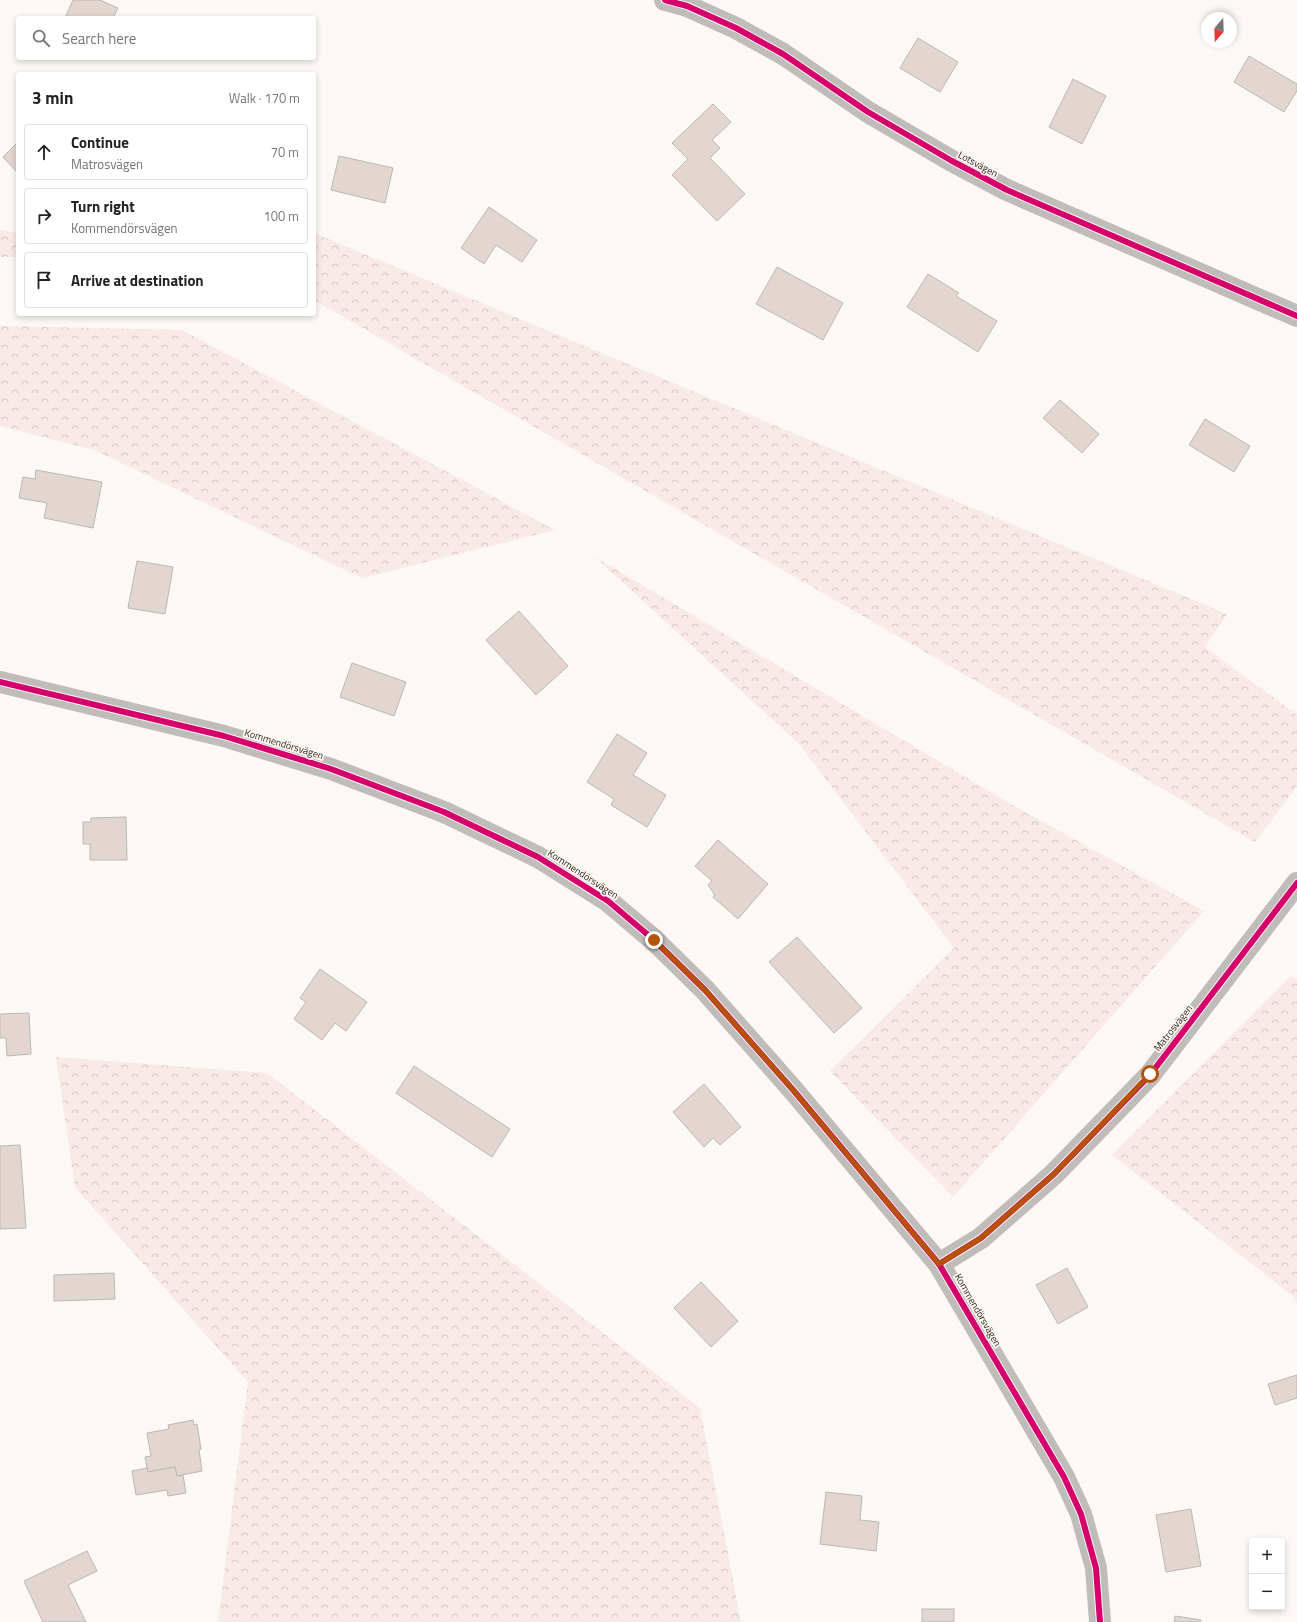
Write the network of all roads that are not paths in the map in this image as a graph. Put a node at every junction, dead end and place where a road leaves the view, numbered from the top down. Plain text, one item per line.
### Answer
1 (665, 0) edge
2 (1297, 316) edge
3 (0, 682) edge
4 (1297, 883) edge
5 (939, 1264) junction
6 (1100, 1622) edge

1 - 2 street, Lotsvägen
3 - 5 street, Kommendörsvägen
4 - 5 street, Matrosvägen
5 - 6 street, Kommendörsvägen

